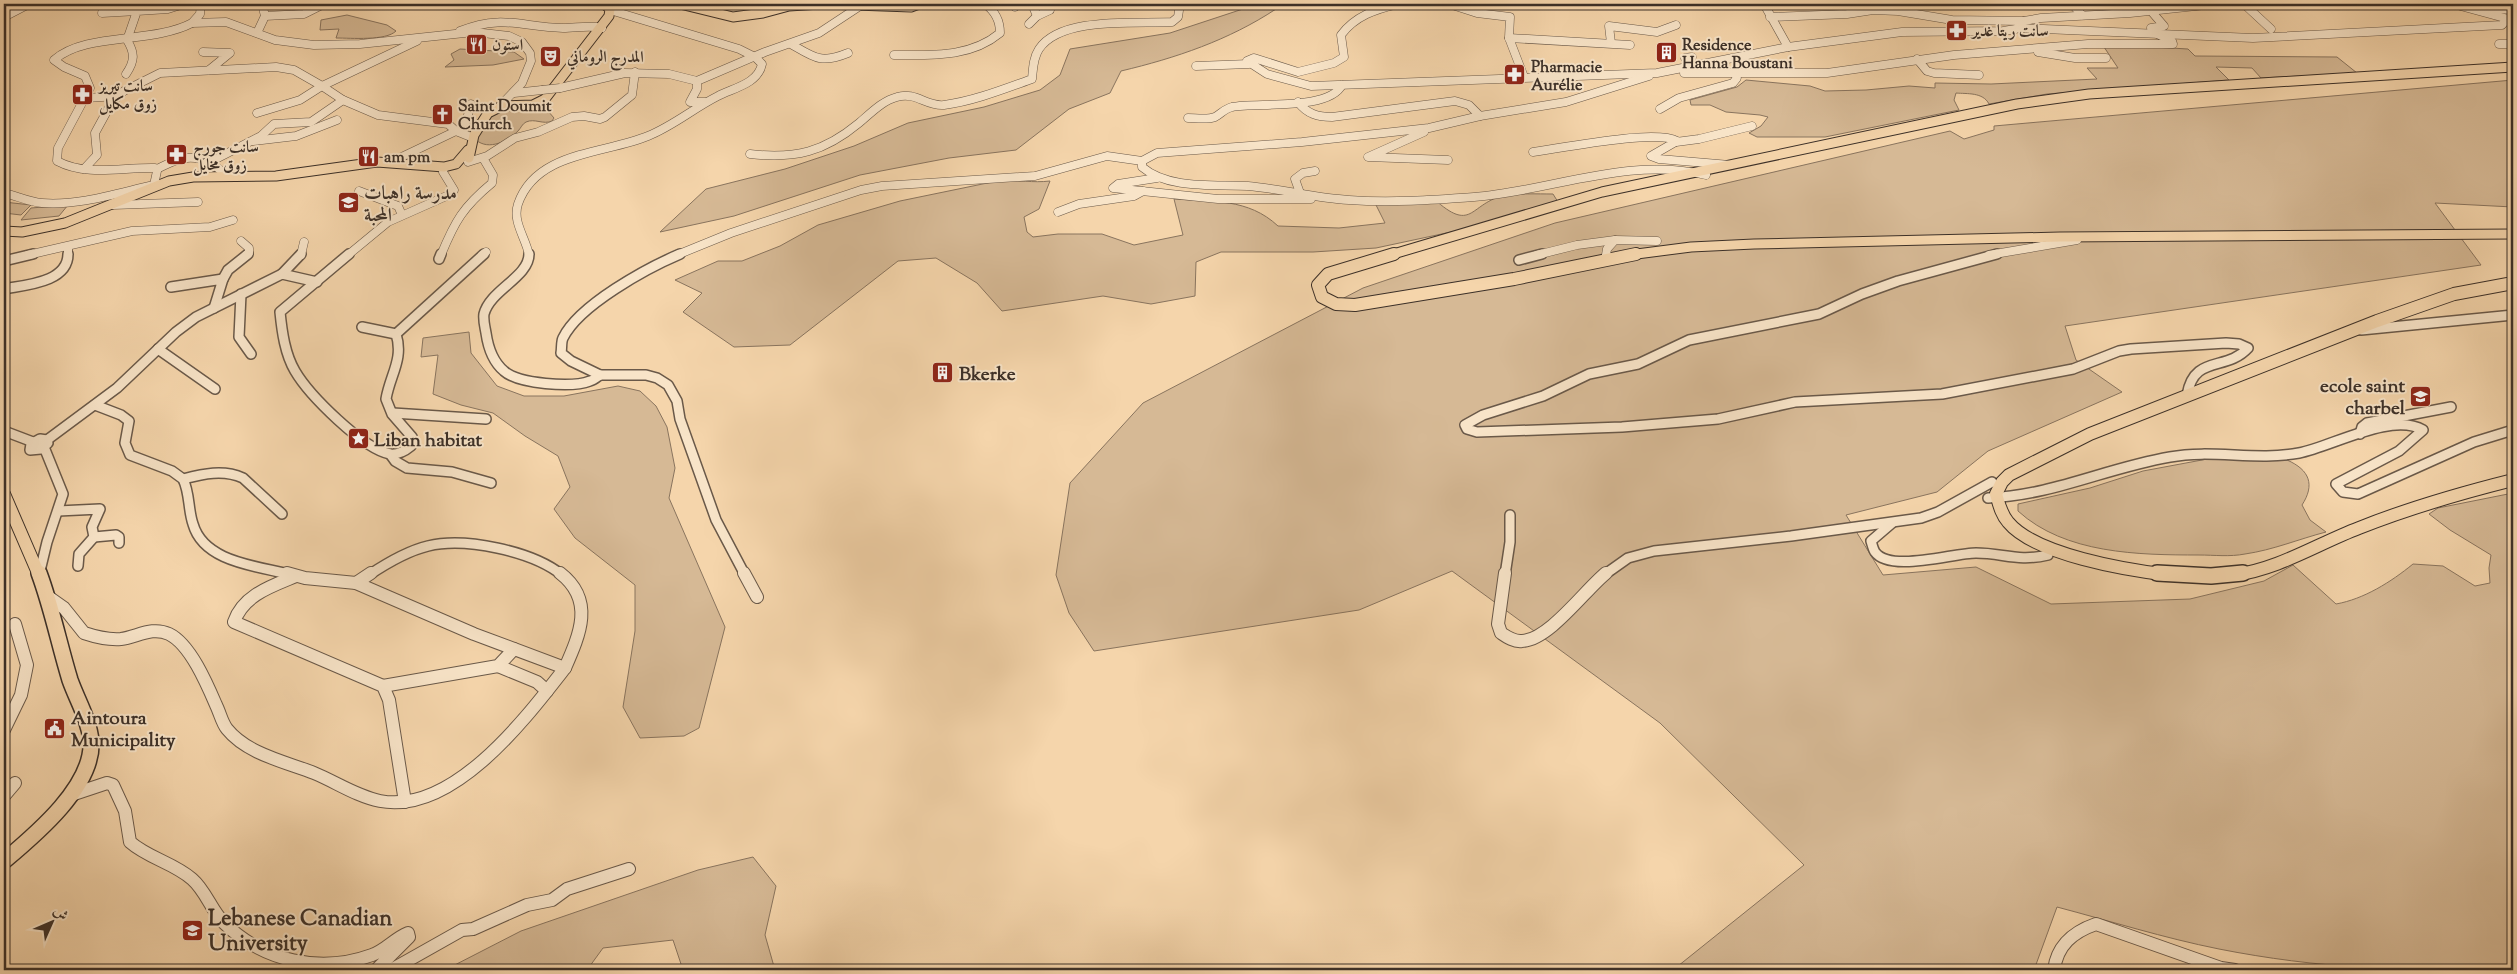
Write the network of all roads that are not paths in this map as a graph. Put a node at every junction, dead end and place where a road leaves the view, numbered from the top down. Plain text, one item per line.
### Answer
1 (29, 4) edge
2 (184, 4) edge
3 (201, 4) edge
4 (262, 4) edge
5 (324, 4) edge
6 (598, 4) edge
7 (618, 4) edge
8 (680, 4) edge
9 (820, 4) edge
10 (828, 4) edge
11 (862, 4) edge
12 (919, 4) edge
13 (985, 4) edge
14 (1032, 4) edge
15 (1049, 4) edge
16 (1180, 4) edge
17 (1398, 4) edge
18 (1449, 4) edge
19 (1764, 4) edge
20 (2072, 4) edge
21 (2215, 4) edge
22 (2244, 4) edge
23 (2453, 4) edge
24 (2466, 7) junction
25 (2513, 10) edge
26 (137, 11) junction
27 (2151, 11) junction
28 (102, 13) dead end
29 (607, 14) edge
30 (2082, 15) junction
31 (265, 16) junction
32 (1037, 16) junction
33 (4, 17) edge
34 (1770, 17) junction
35 (2510, 20) edge
36 (2024, 21) junction
37 (192, 23) junction
38 (1030, 24) dead end
39 (1676, 25) dead end
40 (2019, 28) junction
41 (2142, 29) dead end
42 (2271, 29) dead end
43 (257, 33) junction
44 (455, 33) junction
45 (2157, 34) junction
46 (425, 37) junction
47 (1509, 38) junction
48 (127, 40) junction
49 (1611, 43) junction
50 (792, 44) junction
51 (2499, 44) dead end
52 (2513, 44) edge
53 (1630, 45) dead end
54 (1788, 47) junction
55 (2031, 50) junction
56 (202, 52) dead end
57 (848, 52) dead end
58 (894, 55) dead end
59 (757, 56) junction
60 (1692, 57) dead end
61 (2106, 58) dead end
62 (1917, 59) junction
63 (1249, 64) junction
64 (1196, 66) dead end
65 (1692, 67) junction
66 (2513, 67) edge
67 (209, 70) junction
68 (635, 72) junction
69 (1667, 72) junction
70 (2513, 72) edge
71 (1657, 73) junction
72 (126, 74) dead end
73 (1735, 74) junction
74 (1979, 75) dead end
75 (1524, 77) junction
76 (696, 81) junction
77 (1342, 85) junction
78 (322, 86) junction
79 (514, 93) junction
80 (118, 96) junction
81 (86, 98) junction
82 (343, 100) junction
83 (710, 101) junction
84 (1298, 102) junction
85 (471, 104) dead end
86 (499, 107) junction
87 (1660, 109) dead end
88 (257, 113) dead end
89 (1480, 116) junction
90 (1188, 118) dead end
91 (337, 120) dead end
92 (1752, 126) dead end
93 (1429, 128) junction
94 (463, 134) junction
95 (252, 141) junction
96 (1676, 142) junction
97 (468, 150) junction
98 (1533, 152) dead end
99 (750, 154) dead end
100 (483, 158) junction
101 (1448, 160) dead end
102 (1142, 161) junction
103 (210, 162) junction
104 (391, 162) junction
105 (468, 162) junction
106 (1736, 166) junction
107 (84, 169) junction
108 (157, 169) junction
109 (444, 170) junction
110 (1315, 171) dead end
111 (1702, 174) junction
112 (228, 176) junction
113 (1160, 178) junction
114 (154, 185) junction
115 (1144, 190) junction
116 (359, 191) dead end
117 (4, 192) edge
118 (1300, 193) junction
119 (1326, 198) junction
120 (198, 202) dead end
121 (113, 204) junction
122 (1058, 212) dead end
123 (402, 215) junction
124 (233, 220) dead end
125 (2513, 229) edge
126 (4, 231) edge
127 (2513, 234) edge
128 (2103, 237) junction
129 (1615, 240) junction
130 (241, 241) dead end
131 (1657, 241) dead end
132 (304, 242) dead end
133 (68, 247) junction
134 (486, 252) dead end
135 (1606, 255) junction
136 (439, 260) dead end
137 (1519, 260) dead end
138 (4, 261) edge
139 (282, 274) junction
140 (2513, 276) edge
141 (223, 279) junction
142 (317, 282) junction
143 (2513, 283) edge
144 (171, 287) dead end
145 (4, 289) edge
146 (241, 294) junction
147 (1325, 296) junction
148 (214, 308) junction
149 (2513, 315) edge
150 (362, 327) dead end
151 (2353, 331) junction
152 (396, 334) junction
153 (158, 349) junction
154 (251, 354) dead end
155 (600, 374) junction
156 (215, 389) dead end
157 (2187, 391) junction
158 (95, 405) junction
159 (2451, 407) dead end
160 (393, 413) junction
161 (486, 419) dead end
162 (2513, 430) edge
163 (4, 431) edge
164 (2360, 434) junction
165 (46, 443) junction
166 (390, 454) junction
167 (183, 479) junction
168 (2513, 480) edge
169 (1992, 482) junction
170 (491, 483) dead end
171 (4, 494) edge
172 (1992, 498) junction
173 (58, 511) junction
174 (282, 514) dead end
175 (1510, 515) dead end
176 (1892, 523) junction
177 (94, 537) junction
178 (119, 543) dead end
179 (2048, 555) junction
180 (2104, 565) junction
181 (78, 566) dead end
182 (39, 576) junction
183 (296, 576) junction
184 (356, 583) junction
185 (47, 596) junction
186 (757, 597) dead end
187 (15, 624) dead end
188 (514, 649) junction
189 (498, 666) junction
190 (565, 668) junction
191 (409, 681) junction
192 (383, 686) junction
193 (547, 691) junction
194 (389, 700) junction
195 (4, 730) edge
196 (15, 783) dead end
197 (71, 795) junction
198 (4, 796) edge
199 (405, 802) junction
200 (28, 840) junction
201 (4, 853) edge
202 (4, 861) edge
203 (628, 869) dead end
204 (377, 970) edge
205 (391, 970) edge
206 (2054, 970) edge
207 (2235, 970) edge

1 - 33 street
2 - 26 street
3 - 37 street
4 - 31 street
5 - 31 street
6 - 29 main road
7 - 29 main road
8 - 9 main road
10 - 11 main road
11 - 12 main road
11 - 50 street
13 - 58 street
14 - 32 street
15 - 32 street
16 - 99 street
17 - 63 street
18 - 47 street
19 - 34 street
20 - 30 street
21 - 27 street
22 - 42 street
23 - 24 street
24 - 25 street
24 - 35 street
26 - 28 street
26 - 48 street
27 - 30 street
27 - 41 street
29 - 44 street
29 - 59 street
29 - 86 main road
30 - 36 street
31 - 43 street
32 - 38 street
34 - 36 street
34 - 54 street
35 - 45 street
36 - 40 street
37 - 43 street
37 - 48 street
39 - 49 street
40 - 45 street
40 - 54 street
43 - 46 street
44 - 46 street
44 - 79 street
45 - 55 street
46 - 78 street
47 - 49 street
47 - 75 street
48 - 72 street
48 - 81 street
49 - 53 street
50 - 57 street
50 - 59 street
51 - 52 street
54 - 65 street
55 - 61 street
55 - 62 street
56 - 67 street
59 - 76 street
59 - 83 street
60 - 65 street
62 - 73 street
62 - 74 street
63 - 64 street
63 - 77 street
65 - 69 street
66 - 106 main road
67 - 78 street
67 - 80 street
68 - 76 street
68 - 79 street, bridge
68 - 100 street
69 - 71 street
69 - 73 street
70 - 106 main road
71 - 75 street
71 - 89 street
73 - 87 street
75 - 77 street
76 - 83 street
77 - 84 street
78 - 82 street
78 - 88 street
79 - 86 street
80 - 81 street
80 - 107 street
81 - 107 street
82 - 94 street
82 - 95 street
83 - 155 street
84 - 89 street
84 - 90 street
85 - 94 street
86 - 94 main road
89 - 93 street
91 - 95 street
92 - 96 street
93 - 101 street
93 - 102 street
94 - 97 main road
94 - 104 street
95 - 103 street
96 - 98 street
96 - 106 street
97 - 105 main road
97 - 109 main road
100 - 105 street
100 - 136 street
102 - 113 street
102 - 155 street
103 - 108 street
103 - 112 street
104 - 109 main road
104 - 112 main road
105 - 109 main road
106 - 111 main road
107 - 108 street
108 - 114 street
109 - 123 street
110 - 118 street
111 - 119 street
111 - 147 main road
112 - 114 main road
113 - 115 street
113 - 118 street
114 - 117 street
114 - 121 main road
115 - 119 street
115 - 122 street
116 - 123 street
118 - 119 street
120 - 121 street
121 - 126 main road
123 - 142 street
124 - 133 street
125 - 135 main road
127 - 128 main road
128 - 147 main road
128 - 157 street
129 - 131 street
129 - 135 street
129 - 137 street
130 - 141 street
132 - 139 street
133 - 138 street
133 - 145 street
134 - 152 street
135 - 147 main road
139 - 142 street
139 - 146 street
140 - 157 main road
141 - 144 street
141 - 148 street
142 - 166 street
143 - 151 main road
146 - 148 street
146 - 154 street
148 - 153 street
149 - 151 street
150 - 152 street
151 - 157 main road
152 - 160 street
153 - 156 street
153 - 158 street
155 - 186 street
157 - 169 main road
157 - 172 main road
158 - 165 street
158 - 167 street
159 - 164 street
160 - 161 street
160 - 166 street
162 - 164 street
163 - 165 street
164 - 172 street
165 - 173 street
166 - 170 street
167 - 174 street
167 - 183 street
168 - 180 main road
169 - 172 main road
169 - 176 street
171 - 182 main road
172 - 179 main road
172 - 180 main road
173 - 177 street
173 - 182 street
175 - 176 street
176 - 179 street
177 - 178 street
177 - 181 street
179 - 180 main road
182 - 185 main road
183 - 184 street
183 - 192 street
184 - 188 street
184 - 190 street
185 - 197 main road
185 - 199 street
187 - 195 street
188 - 189 street
188 - 190 street
189 - 191 street
189 - 193 street
190 - 193 street
191 - 192 street
191 - 194 street
192 - 194 street
193 - 199 street
194 - 199 street
196 - 198 street
197 - 200 main road
197 - 204 street
200 - 201 main road
200 - 202 main road
203 - 205 street
206 - 207 street

